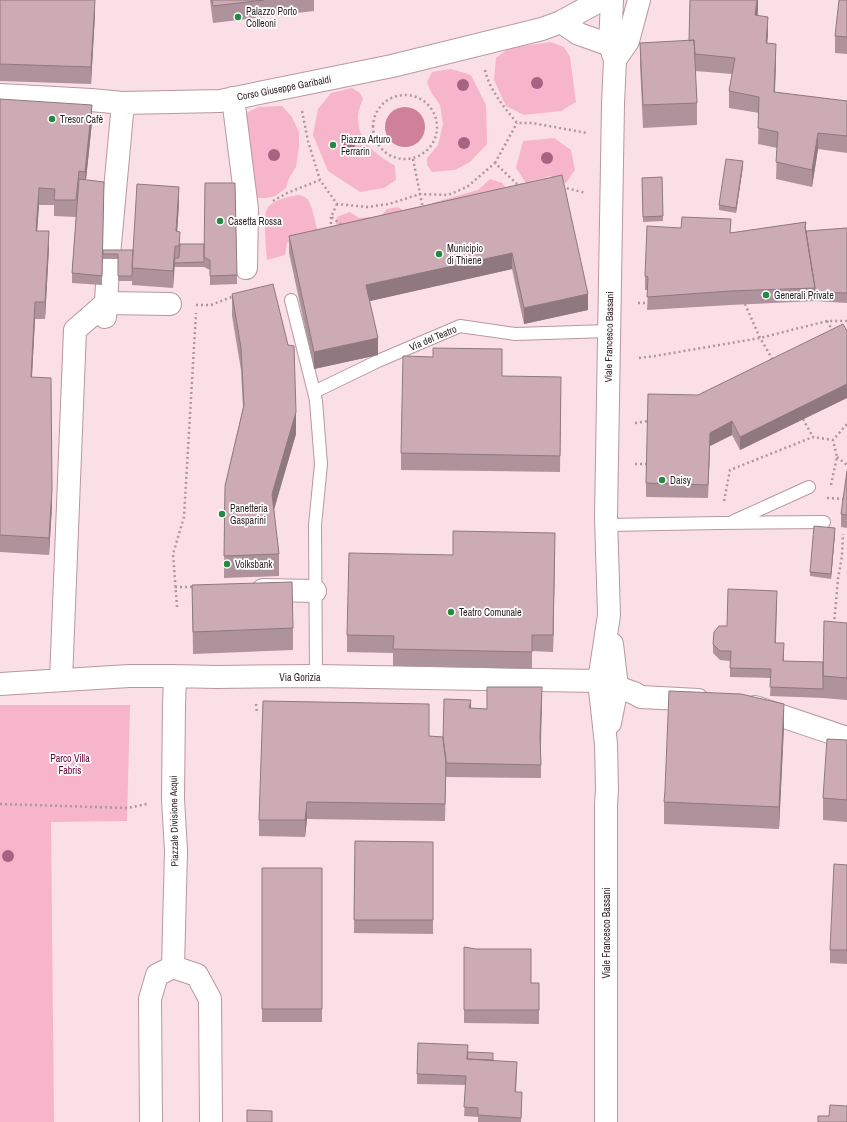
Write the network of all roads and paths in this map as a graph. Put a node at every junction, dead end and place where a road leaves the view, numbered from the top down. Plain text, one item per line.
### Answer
1 (601, 0) edge
2 (612, 0) edge
3 (639, 0) edge
4 (561, 22) junction
5 (479, 44) junction
6 (613, 52) junction
7 (297, 85) junction
8 (0, 95) edge
9 (233, 98) junction
10 (123, 103) junction
11 (517, 123) junction
12 (587, 133) dead end
13 (413, 159) junction
14 (495, 163) junction
15 (320, 180) junction
16 (517, 184) junction
17 (524, 185) edge
18 (560, 187) edge
19 (518, 192) edge
20 (588, 193) dead end
21 (420, 194) junction
22 (337, 204) junction
23 (247, 209) junction
24 (424, 211) edge
25 (331, 217) junction
26 (348, 230) edge
27 (331, 232) edge
28 (246, 268) dead end
29 (237, 295) edge
30 (291, 300) dead end
31 (638, 303) dead end
32 (648, 303) edge
33 (170, 304) joint
34 (746, 304) edge
35 (196, 305) junction
36 (106, 311) junction
37 (828, 321) junction
38 (847, 321) edge
39 (609, 331) junction
40 (835, 334) edge
41 (760, 338) junction
42 (639, 358) dead end
43 (775, 363) edge
44 (314, 392) junction
45 (803, 419) edge
46 (635, 422) dead end
47 (648, 422) edge
48 (847, 424) edge
49 (813, 437) junction
50 (833, 440) junction
51 (837, 457) junction
52 (635, 464) dead end
53 (647, 464) edge
54 (847, 465) edge
55 (809, 486) dead end
56 (827, 498) junction
57 (845, 499) edge
58 (824, 522) joint
59 (724, 523) junction
60 (607, 525) junction
61 (843, 532) edge
62 (842, 556) junction
63 (847, 557) edge
64 (175, 587) junction
65 (197, 588) edge
66 (241, 589) edge
67 (316, 591) junction
68 (177, 608) dead end
69 (834, 629) edge
70 (175, 676) junction
71 (316, 676) junction
72 (61, 680) junction
73 (0, 684) edge
74 (608, 684) junction
75 (256, 704) dead end
76 (257, 714) dead end
77 (847, 738) edge
78 (173, 799) junction
79 (0, 804) edge
80 (173, 967) junction
81 (151, 1122) edge
82 (211, 1122) edge
83 (606, 1122) edge

1 - 4 street, Corso Giuseppe Garibaldi
2 - 6 street, Viale Francesco Bassani
3 - 6 street
4 - 5 street, Corso Giuseppe Garibaldi
4 - 6 street
5 - 7 street, Corso Giuseppe Garibaldi
5 - 11 path
6 - 39 street, Viale Francesco Bassani
7 - 9 street, Corso Giuseppe Garibaldi
7 - 15 path
8 - 10 street, Corso Giuseppe Garibaldi
9 - 10 street, Corso Giuseppe Garibaldi
9 - 23 street
10 - 36 street
11 - 12 path
11 - 14 path
13 - 13 path
13 - 21 path
14 - 16 path
14 - 21 path
15 - 22 path
15 - 23 path
16 - 17 path
16 - 19 path
18 - 20 path
21 - 22 path
21 - 24 path
22 - 25 path
23 - 28 street
25 - 26 path
25 - 27 path
29 - 35 path
30 - 44 lane
31 - 32 path
33 - 35 path
33 - 36 street
34 - 41 path
35 - 64 path
36 - 72 street
37 - 38 path
37 - 40 path
37 - 41 path
39 - 44 lane, Via del Teatro
39 - 60 street, Viale Francesco Bassani
41 - 42 path
41 - 43 path
44 - 67 lane
45 - 49 path
46 - 47 path
48 - 50 path
49 - 50 path
49 - 59 path
50 - 51 path
51 - 54 path
51 - 56 path
52 - 53 path
55 - 59 lane
56 - 57 path
56 - 58 path
58 - 59 lane
59 - 60 lane
60 - 74 street, Viale Francesco Bassani
61 - 62 path
62 - 63 path
62 - 69 path
64 - 65 path
64 - 68 path
66 - 67 street
67 - 71 lane
70 - 71 street, Via Gorizia
70 - 72 street, Via Gorizia
70 - 78 street, Piazzale Divisione Acqui
71 - 74 street, Via Gorizia
72 - 73 street, Via Gorizia
74 - 77 street, Via Gorizia
74 - 83 street, Viale Francesco Bassani
75 - 76 path
78 - 79 path
78 - 80 street, Piazzale Divisione Acqui
80 - 81 street
80 - 82 street

